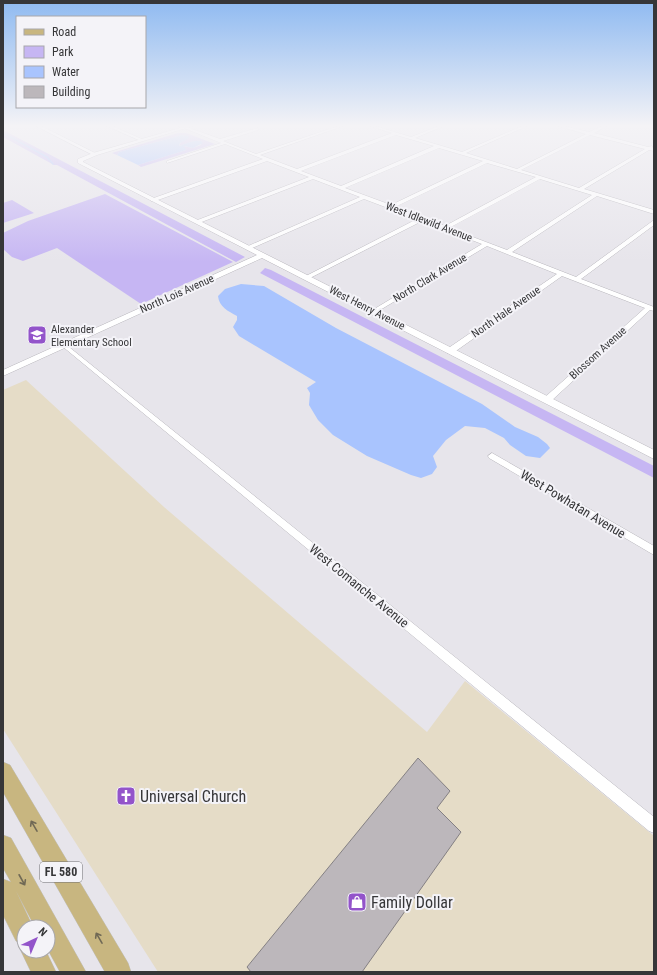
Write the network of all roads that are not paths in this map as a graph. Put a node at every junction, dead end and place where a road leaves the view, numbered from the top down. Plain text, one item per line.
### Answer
1 (98, 172) edge
2 (233, 172) edge
3 (298, 172) edge
4 (380, 172) edge
5 (465, 172) edge
6 (523, 172) edge
7 (609, 172) edge
8 (313, 177) junction
9 (540, 177) junction
10 (341, 188) junction
11 (580, 189) junction
12 (597, 194) junction
13 (364, 197) junction
14 (153, 200) junction
15 (391, 207) junction
16 (653, 210) edge
17 (422, 219) junction
18 (198, 222) junction
19 (654, 222) edge
20 (445, 228) junction
21 (487, 244) junction
22 (248, 248) junction
23 (508, 252) junction
24 (263, 255) junction
25 (562, 273) junction
26 (306, 278) junction
27 (577, 279) junction
28 (651, 308) edge
29 (373, 312) junction
30 (64, 345) junction
31 (450, 351) junction
32 (3, 373) edge
33 (547, 400) junction
34 (654, 455) edge
35 (492, 456) dead end
36 (654, 552) edge
37 (3, 772) edge
38 (9, 792) edge
39 (654, 826) edge
40 (3, 846) edge
41 (3, 890) edge
42 (17, 919) edge
43 (44, 919) edge
44 (56, 941) edge
45 (37, 959) edge
46 (44, 972) edge
47 (74, 972) edge
48 (119, 972) edge

1 - 14 street, West Henry Avenue
2 - 14 street
3 - 8 street, West Idlewild Avenue
4 - 10 street
5 - 15 street
6 - 9 street
7 - 11 street
8 - 10 street, West Idlewild Avenue
8 - 18 street
9 - 11 street
9 - 20 street
10 - 13 street, West Idlewild Avenue
11 - 12 street
12 - 16 street
12 - 23 street
13 - 15 street, West Idlewild Avenue
13 - 22 street
14 - 18 street, West Henry Avenue
15 - 17 street, West Idlewild Avenue
17 - 20 street, West Idlewild Avenue
17 - 26 street
18 - 22 street, West Henry Avenue
19 - 27 street
20 - 21 street, West Idlewild Avenue
21 - 23 street, West Idlewild Avenue
21 - 29 street, North Clark Avenue
22 - 24 street, West Henry Avenue
23 - 25 street, West Idlewild Avenue
24 - 26 street, West Henry Avenue
24 - 30 street, North Lois Avenue
25 - 27 street, West Idlewild Avenue
25 - 31 street, North Hale Avenue
26 - 29 street, West Henry Avenue
27 - 28 street, West Idlewild Avenue
28 - 33 street, Blossom Avenue
29 - 31 street, West Henry Avenue
30 - 32 street, North Lois Avenue
30 - 39 street, West Comanche Avenue
31 - 33 street, West Henry Avenue
33 - 34 street, West Henry Avenue
35 - 36 street, West Powhatan Avenue
37 - 38 main road, FL 580
48 -> 38 main road, FL 580
40 -> 43 main road
41 - 42 main road
44 - 47 main road
45 - 46 main road

